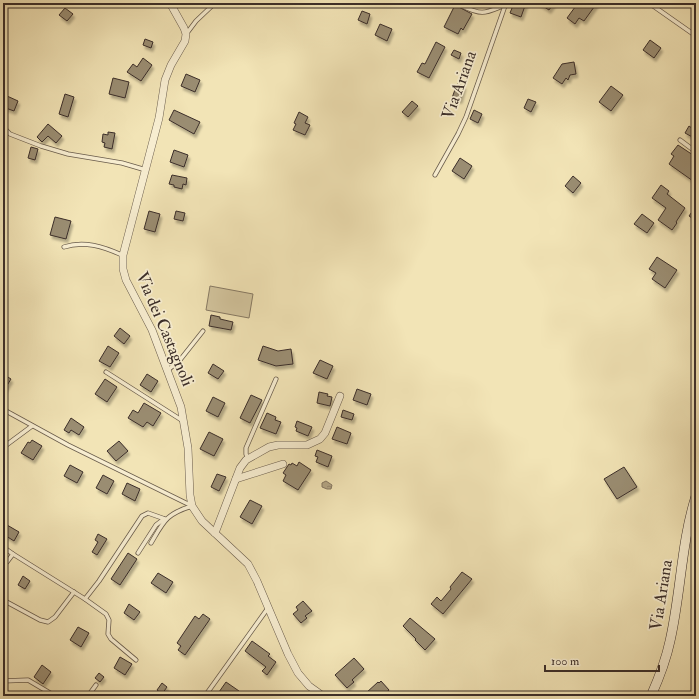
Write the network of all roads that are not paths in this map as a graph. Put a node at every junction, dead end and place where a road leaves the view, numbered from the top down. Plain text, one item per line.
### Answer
1 (170, 3) edge
2 (215, 3) edge
3 (649, 3) edge
4 (506, 4) edge
5 (462, 6) dead end
6 (186, 34) junction
7 (696, 36) edge
8 (3, 122) edge
9 (680, 140) dead end
10 (696, 152) edge
11 (146, 170) junction
12 (435, 175) dead end
13 (64, 247) dead end
14 (123, 255) junction
15 (203, 331) dead end
16 (168, 370) junction
17 (106, 372) dead end
18 (276, 379) dead end
19 (340, 396) dead end
20 (6, 412) dead end
21 (184, 421) junction
22 (32, 426) junction
23 (5, 446) dead end
24 (248, 459) junction
25 (283, 464) dead end
26 (236, 479) junction
27 (696, 496) edge
28 (192, 506) junction
29 (165, 519) junction
30 (215, 533) junction
31 (151, 543) dead end
32 (3, 547) edge
33 (138, 553) dead end
34 (13, 554) junction
35 (8, 562) dead end
36 (74, 592) junction
37 (85, 599) junction
38 (3, 600) edge
39 (268, 608) junction
40 (136, 660) dead end
41 (3, 681) edge
42 (96, 685) dead end
43 (55, 696) edge
44 (88, 696) edge
45 (206, 696) edge
46 (323, 696) edge
47 (651, 696) edge

1 - 6 street
2 - 6 lane, Via dei Castagnoli
3 - 7 lane
4 - 5 lane
4 - 12 lane, Via Ariana
6 - 11 street, Via dei Castagnoli
8 - 11 lane
9 - 10 lane
11 - 14 street, Via dei Castagnoli
13 - 14 lane
14 - 16 street, Via dei Castagnoli
15 - 16 lane
16 - 21 street, Via dei Castagnoli
17 - 21 lane
18 - 24 lane
19 - 24 street
20 - 22 lane
21 - 28 street, Via dei Castagnoli
22 - 23 lane
22 - 28 lane
24 - 26 street
25 - 26 street
26 - 30 street
27 - 47 main road, Via Ariana
28 - 29 lane
28 - 30 street, Via dei Castagnoli
29 - 31 lane
29 - 33 lane
29 - 37 lane
30 - 39 street, Via dei Castagnoli
32 - 34 lane
34 - 35 lane
34 - 36 lane
36 - 37 lane
36 - 38 lane
37 - 40 lane
39 - 45 lane
39 - 46 street, Via dei Castagnoli
41 - 43 lane
42 - 44 lane

